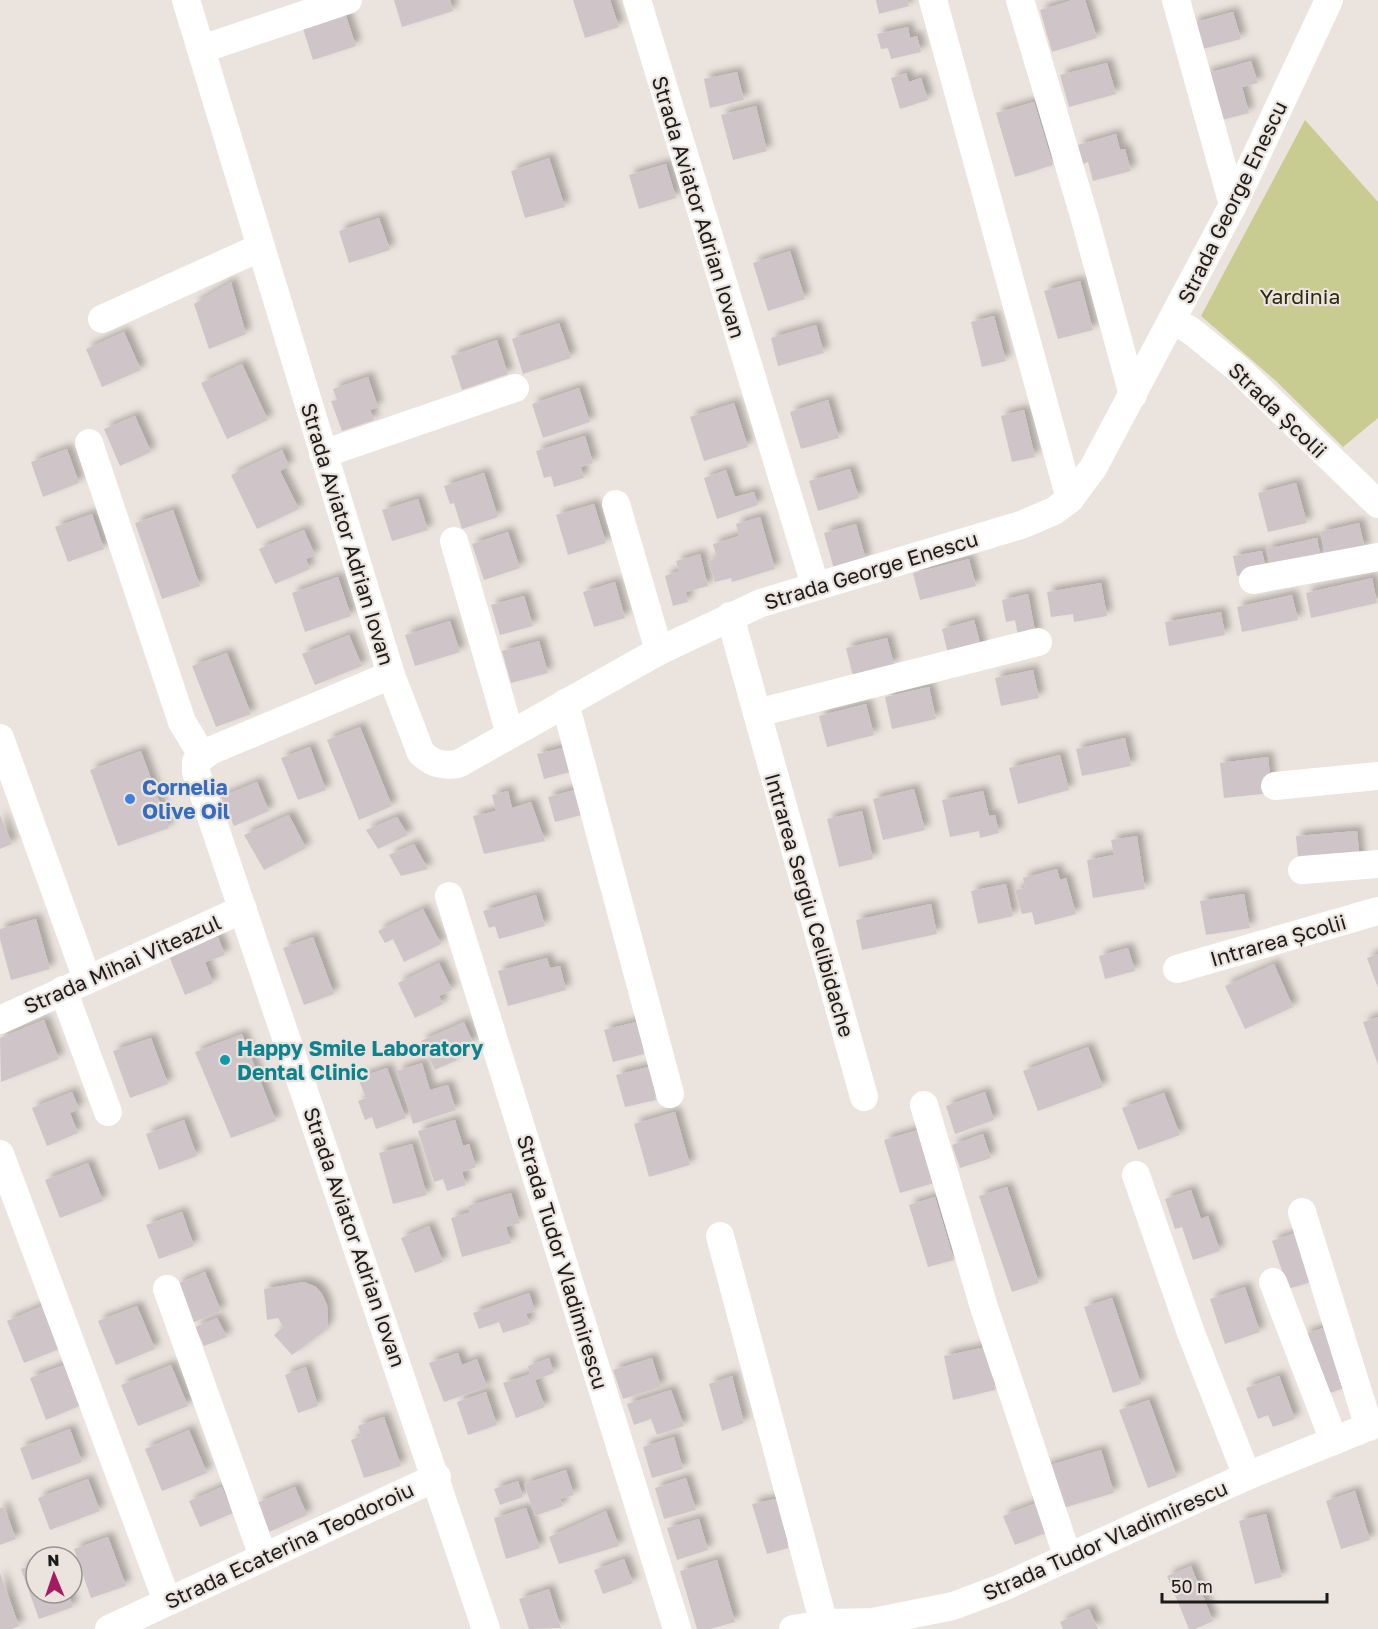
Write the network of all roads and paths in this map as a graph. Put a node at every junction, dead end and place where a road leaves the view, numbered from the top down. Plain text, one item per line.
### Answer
1 (186, 0) edge
2 (348, 0) edge
3 (637, 0) edge
4 (933, 0) edge
5 (1020, 0) edge
6 (1176, 0) edge
7 (1327, 2) edge
8 (202, 49) junction
9 (1233, 205) junction
10 (261, 247) junction
11 (102, 319) dead end
12 (1173, 321) junction
13 (515, 388) dead end
14 (1133, 395) junction
15 (88, 443) dead end
16 (323, 454) junction
17 (1070, 499) junction
18 (616, 504) dead end
19 (1378, 504) edge
20 (454, 541) dead end
21 (1378, 557) edge
22 (1253, 580) dead end
23 (815, 585) junction
24 (730, 616) junction
25 (1038, 642) dead end
26 (659, 651) junction
27 (391, 675) junction
28 (565, 703) junction
29 (757, 713) junction
30 (510, 734) junction
31 (0, 738) edge
32 (202, 755) junction
33 (1378, 776) edge
34 (1275, 786) dead end
35 (1378, 864) edge
36 (1302, 870) dead end
37 (449, 896) dead end
38 (243, 909) junction
39 (1378, 911) edge
40 (1177, 969) dead end
41 (75, 984) junction
42 (0, 1020) edge
43 (670, 1095) dead end
44 (864, 1097) dead end
45 (924, 1105) dead end
46 (108, 1112) dead end
47 (0, 1154) edge
48 (1136, 1175) dead end
49 (1302, 1212) dead end
50 (720, 1236) dead end
51 (1273, 1282) dead end
52 (167, 1289) dead end
53 (1373, 1425) edge
54 (1334, 1441) junction
55 (1247, 1476) junction
56 (436, 1477) junction
57 (263, 1556) junction
58 (1068, 1558) junction
59 (167, 1601) junction
60 (824, 1624) junction
61 (109, 1629) edge
62 (486, 1629) edge
63 (677, 1629) edge
64 (793, 1629) edge

1 - 8 street, Strada Aviator Adrian Iovan
2 - 8 street
3 - 23 street, Strada Aviator Adrian Iovan
4 - 17 street
5 - 14 street
6 - 9 street
7 - 9 street, Strada George Enescu
8 - 10 street, Strada Aviator Adrian Iovan
9 - 12 street, Strada George Enescu
10 - 11 street
10 - 16 street, Strada Aviator Adrian Iovan
12 - 14 street, Strada George Enescu
12 - 19 street, Strada Școlii
13 - 16 street
14 - 17 street, Strada George Enescu
15 - 32 street
16 - 27 street, Strada Aviator Adrian Iovan
17 - 23 street, Strada George Enescu
18 - 26 street
20 - 30 street
21 - 22 street
23 - 24 street, Strada George Enescu
24 - 26 street, Strada George Enescu
24 - 29 street, Intrarea Sergiu Celibidache
25 - 29 street
26 - 28 street, Strada George Enescu
27 - 30 street, Strada George Enescu
27 - 32 street, Strada Aviator Adrian Iovan
28 - 30 street, Strada George Enescu
28 - 43 street
29 - 44 street, Intrarea Sergiu Celibidache
31 - 41 street
32 - 38 street, Strada Aviator Adrian Iovan
33 - 34 street
35 - 36 street
37 - 63 street, Strada Tudor Vladimirescu
38 - 41 street, Strada Mihai Viteazul
38 - 56 street, Strada Aviator Adrian Iovan
39 - 40 street, Intrarea Școlii
41 - 42 street, Strada Mihai Viteazul
41 - 46 street
45 - 58 street
47 - 59 street
48 - 55 street
49 - 53 street
50 - 60 street
51 - 54 street
52 - 57 street
53 - 54 street, Strada Tudor Vladimirescu
54 - 55 street, Strada Tudor Vladimirescu
55 - 58 street, Strada Tudor Vladimirescu
56 - 57 street, Strada Ecaterina Teodoroiu
56 - 62 street, Strada Aviator Adrian Iovan
57 - 59 street, Strada Ecaterina Teodoroiu
58 - 60 street, Strada Tudor Vladimirescu
59 - 61 street, Strada Ecaterina Teodoroiu
60 - 64 street, Strada Tudor Vladimirescu

